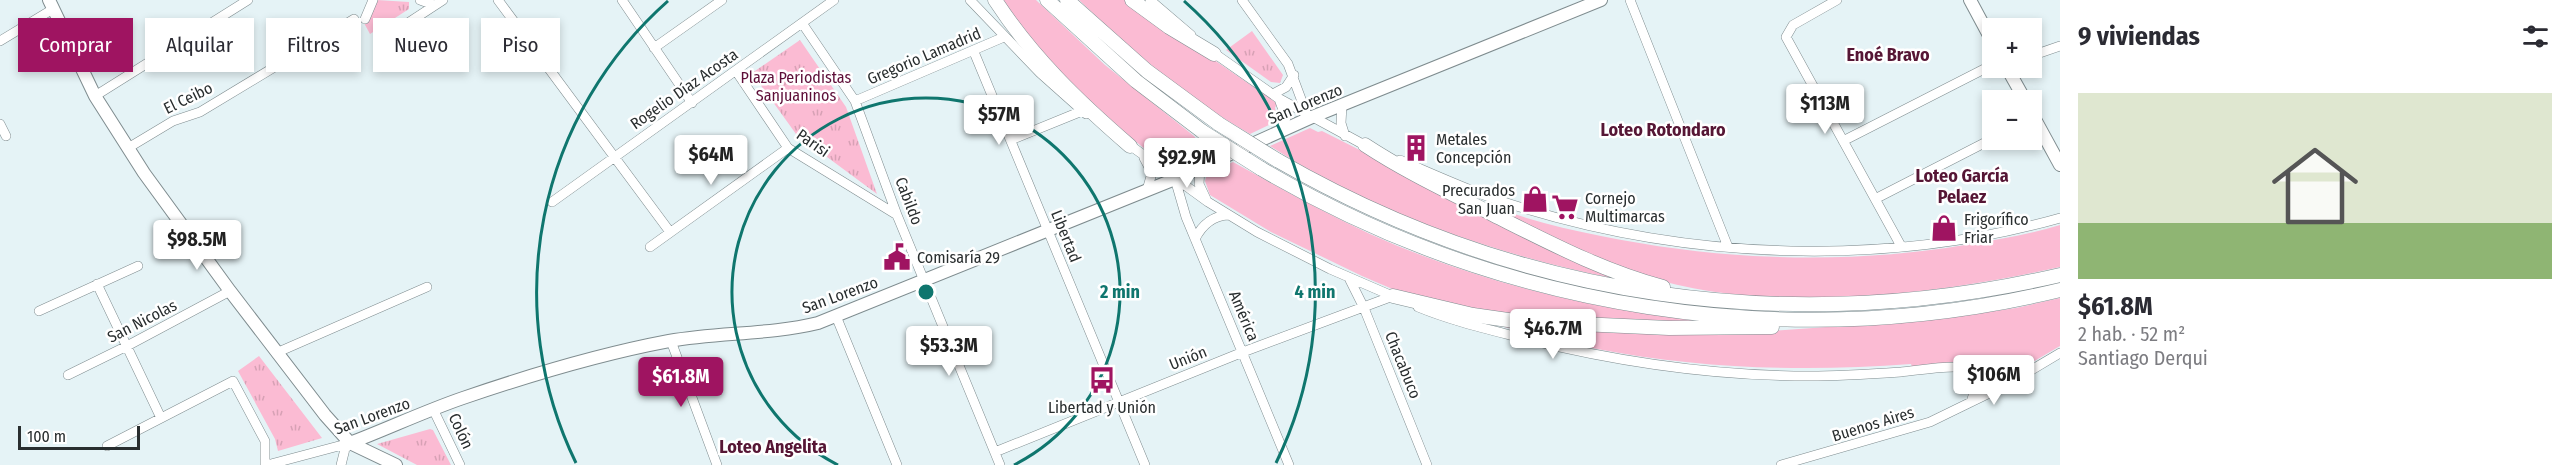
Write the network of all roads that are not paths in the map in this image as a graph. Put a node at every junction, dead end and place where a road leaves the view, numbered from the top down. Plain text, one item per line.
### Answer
1 (248, 0) edge
2 (373, 0) edge
3 (420, 0) edge
4 (498, 0) edge
5 (622, 0) edge
6 (722, 0) edge
7 (834, 0) edge
8 (970, 0) edge
9 (995, 0) edge
10 (1047, 0) edge
11 (1068, 0) edge
12 (1132, 0) edge
13 (1150, 0) edge
14 (1242, 0) edge
15 (1601, 0) edge
16 (1630, 0) edge
17 (1838, 0) edge
18 (1970, 0) edge
19 (438, 3) edge
20 (51, 5) edge
21 (365, 18) dead end
22 (415, 18) edge
23 (1982, 22) edge
24 (802, 23) junction
25 (1004, 38) junction
26 (0, 41) edge
27 (2060, 46) edge
28 (654, 48) junction
29 (974, 52) junction
30 (2042, 52) edge
31 (1214, 54) junction
32 (1982, 70) edge
33 (736, 71) junction
34 (267, 72) edge
35 (1294, 75) junction
36 (95, 96) junction
37 (1276, 96) junction
38 (855, 101) junction
39 (692, 103) junction
40 (1342, 105) junction
41 (1082, 111) junction
42 (1310, 116) junction
43 (0, 123) edge
44 (1279, 132) junction
45 (2042, 134) edge
46 (1345, 135) junction
47 (6, 136) dead end
48 (1011, 140) junction
49 (1843, 141) junction
50 (1982, 144) edge
51 (1365, 145) junction
52 (1130, 146) junction
53 (128, 148) junction
54 (788, 148) junction
55 (1143, 156) junction
56 (615, 157) junction
57 (2060, 165) edge
58 (1200, 168) junction
59 (1175, 178) junction
60 (1147, 190) junction
61 (1875, 199) junction
62 (552, 202) dead end
63 (1208, 202) junction
64 (897, 215) junction
65 (1228, 215) junction
66 (2060, 218) edge
67 (1047, 230) junction
68 (670, 232) junction
69 (1195, 239) junction
70 (1901, 246) junction
71 (650, 247) dead end
72 (1728, 247) junction
73 (138, 266) dead end
74 (2060, 275) edge
75 (1349, 278) junction
76 (924, 280) junction
77 (97, 284) junction
78 (427, 287) dead end
79 (2060, 290) edge
80 (230, 291) junction
81 (1393, 296) junction
82 (1718, 301) junction
83 (1364, 308) junction
84 (39, 311) dead end
85 (836, 316) junction
86 (1853, 319) junction
87 (671, 341) junction
88 (127, 346) junction
89 (1243, 352) junction
90 (276, 353) junction
91 (2060, 353) edge
92 (1971, 372) junction
93 (68, 375) dead end
94 (2005, 386) junction
95 (1119, 401) junction
96 (1971, 402) junction
97 (435, 411) junction
98 (161, 418) junction
99 (350, 443) junction
100 (106, 446) dead end
101 (995, 452) junction
102 (266, 465) edge
103 (340, 465) edge
104 (396, 465) edge
105 (460, 465) edge
106 (717, 465) edge
107 (897, 465) edge
108 (1000, 465) edge
109 (1145, 465) edge
110 (1289, 465) edge
111 (1427, 465) edge
112 (1781, 465) edge

1 - 36 street
2 - 21 street
3 - 19 street
4 - 56 street
5 - 28 street
6 - 28 street
7 - 24 street, Rogelio Díaz Acosta
8 - 25 street
9 - 52 highway
10 - 86 highway, bridge
11 - 82 highway, bridge
12 - 31 highway
13 - 31 street
14 - 35 street
15 - 40 main road, San Lorenzo
16 - 72 street
17 - 49 street
18 - 23 main road
19 - 22 street
20 - 26 street
20 - 36 main road
24 - 33 street, Rogelio Díaz Acosta
24 - 38 street, Cabildo
25 - 29 street, Gregorio Lamadrid
25 - 41 street
27 - 30 street
28 - 39 street
29 - 38 street, Gregorio Lamadrid
29 - 48 street, Libertad
31 - 37 street
32 - 49 street
33 - 39 street, Rogelio Díaz Acosta
33 - 54 street, Parisi
34 - 53 street, El Ceibo
35 - 37 street
35 - 42 street
36 - 53 main road
37 - 42 street
37 - 44 street
38 - 64 street, Cabildo
39 - 56 street, Rogelio Díaz Acosta
40 - 42 main road, San Lorenzo
40 - 46 street
41 - 48 street
41 - 52 street
42 - 44 main road, San Lorenzo
42 - 46 street
43 - 47 street
44 - 58 main road, San Lorenzo
45 - 57 main road
46 - 51 street
48 - 67 street, Libertad
49 - 61 street
50 - 61 street
51 - 72 street
51 - 82 highway
52 - 55 street
53 - 80 main road
54 - 64 street, Parisi
54 - 68 street
55 - 59 street
55 - 60 street
56 - 62 street, Rogelio Díaz Acosta
56 - 68 street
58 - 59 main road, San Lorenzo
58 - 63 street
59 - 60 main road, San Lorenzo
59 - 63 street
59 - 69 street, América
60 - 67 main road, San Lorenzo
61 - 70 street
63 - 65 street
64 - 76 street, Cabildo
65 - 69 street
65 - 75 street
66 - 70 street
67 - 76 main road, San Lorenzo
67 - 95 street, Libertad
68 - 71 street
69 - 89 street, América
70 - 72 street
73 - 77 street
74 - 82 highway
75 - 81 street
75 - 83 street, Chacabuco
76 - 85 main road, San Lorenzo
76 - 101 street, Cabildo
77 - 84 street
77 - 88 street
78 - 90 street
79 - 86 highway
80 - 88 street, San Nicolas
80 - 90 main road
81 - 83 street, Unión
81 - 86 highway
81 - 92 street
83 - 89 street, Unión
83 - 111 street, Chacabuco
85 - 87 main road, San Lorenzo
85 - 107 street
87 - 97 main road, San Lorenzo
87 - 106 street
88 - 93 street, San Nicolas
88 - 98 street
89 - 95 street, Unión
89 - 110 street, América
90 - 99 main road
91 - 94 street, Buenos Aires
92 - 94 street
92 - 96 street
94 - 96 street, Buenos Aires
95 - 101 street, Unión
95 - 109 street, Libertad
96 - 112 street, Buenos Aires
97 - 99 main road, San Lorenzo
97 - 105 street, Colón
98 - 100 street
98 - 102 street
99 - 102 street, San Lorenzo
99 - 103 street
99 - 104 main road
101 - 108 street, Cabildo

